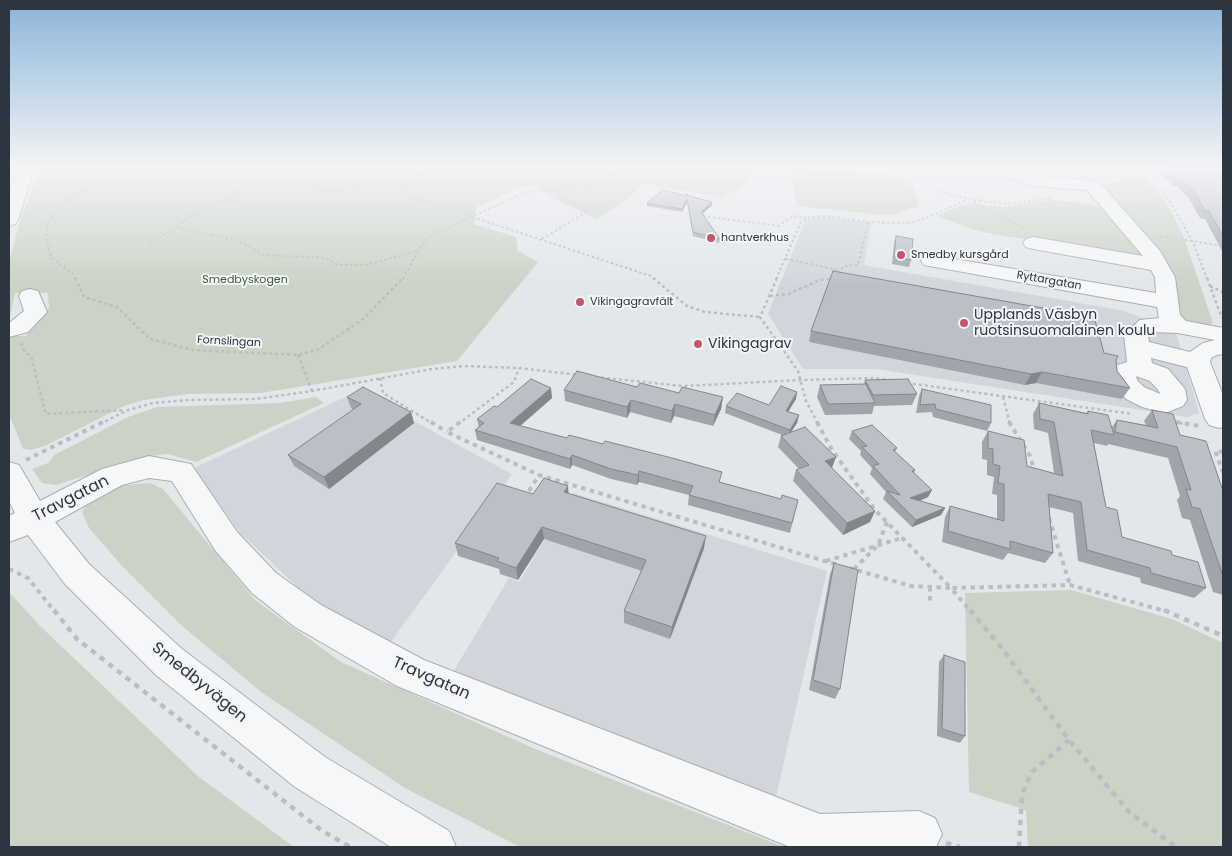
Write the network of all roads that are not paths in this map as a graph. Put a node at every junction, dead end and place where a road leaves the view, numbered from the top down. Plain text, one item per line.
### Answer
1 (13, 208) edge
2 (1112, 208) edge
3 (9, 220) edge
4 (1033, 243) dead end
5 (931, 261) dead end
6 (1158, 265) junction
7 (30, 296) dead end
8 (1168, 302) junction
9 (1178, 326) junction
10 (14, 329) edge
11 (1223, 335) edge
12 (1223, 348) edge
13 (1198, 362) junction
14 (1218, 420) road end
15 (17, 466) edge
16 (22, 524) edge
17 (919, 834) dead end
18 (432, 847) edge

1 - 3 street
2 - 6 street
4 - 6 street
5 - 8 street, Ryttargatan
6 - 8 street
7 - 10 street
8 - 9 street
9 - 11 street
9 - 13 street
12 - 13 street
13 - 14 street
15 - 16 street, Smedbyvägen
16 - 17 street, Travgatan
16 - 18 street, Smedbyvägen

